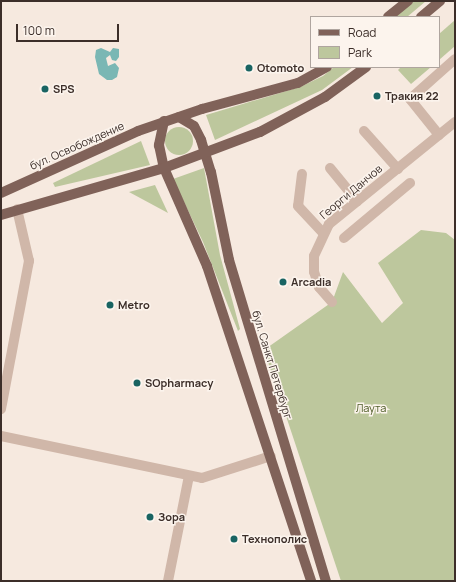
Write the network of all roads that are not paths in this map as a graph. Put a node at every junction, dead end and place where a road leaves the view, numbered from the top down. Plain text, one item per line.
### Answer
1 (408, 1) edge
2 (440, 1) edge
3 (389, 16) edge
4 (422, 16) edge
5 (455, 59) edge
6 (325, 68) edge
7 (365, 68) edge
8 (179, 117) junction
9 (164, 122) junction
10 (455, 122) edge
11 (364, 131) dead end
12 (439, 135) junction
13 (204, 154) junction
14 (164, 168) junction
15 (330, 168) dead end
16 (398, 168) junction
17 (302, 174) dead end
18 (410, 183) dead end
19 (1, 193) edge
20 (357, 201) junction
21 (17, 209) junction
22 (1, 215) edge
23 (323, 233) junction
24 (344, 238) dead end
25 (332, 302) dead end
26 (1, 409) edge
27 (1, 436) edge
28 (271, 456) junction
29 (189, 476) junction
30 (168, 581) edge
31 (311, 581) edge
32 (326, 581) edge

1 - 3 main road
2 - 4 main road
5 - 12 street
6 - 8 main road
7 - 13 main road
8 - 9 main road, бул. Освобождение
8 - 13 main road, бул. Санкт Петербург
9 - 14 main road
9 - 19 main road, бул. Освобождение
10 - 12 street, Георги Данчов
11 - 16 street
12 - 16 street, Георги Данчов
13 - 14 main road
13 - 32 main road, бул. Санкт Петербург
14 - 21 main road
14 - 28 main road
15 - 20 street
16 - 20 street, Георги Данчов
17 - 23 street
18 - 24 street
20 - 23 street, Георги Данчов
21 - 22 main road
21 - 26 street
23 - 25 street, Георги Данчов
27 - 29 street
28 - 29 street
28 - 31 main road
29 - 30 street

